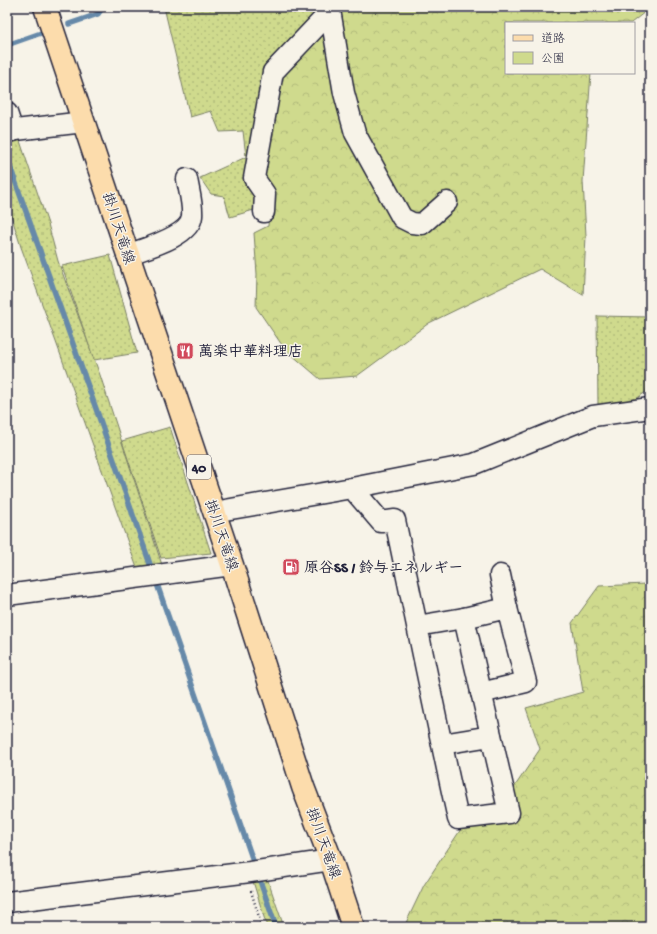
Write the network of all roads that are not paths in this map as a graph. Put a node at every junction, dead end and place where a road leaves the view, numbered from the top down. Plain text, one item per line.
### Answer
1 (330, 8) edge
2 (53, 10) edge
3 (84, 122) junction
4 (9, 127) edge
5 (187, 179) dead end
6 (447, 202) dead end
7 (264, 212) dead end
8 (127, 254) junction
9 (650, 408) edge
10 (352, 488) junction
11 (215, 514) junction
12 (232, 565) junction
13 (500, 575) dead end
14 (7, 595) edge
15 (507, 608) junction
16 (464, 618) junction
17 (417, 626) junction
18 (481, 693) junction
19 (491, 736) junction
20 (442, 744) junction
21 (330, 860) junction
22 (7, 902) edge
23 (353, 927) edge

1 - 6 street
1 - 7 street
2 - 3 main road, 掛川天竜線 / 40
3 - 4 street
3 - 8 main road, 掛川天竜線 / 40
5 - 8 street
8 - 11 main road, 掛川天竜線 / 40
9 - 10 street
10 - 11 street
10 - 17 street
11 - 12 main road, 掛川天竜線 / 40
12 - 14 street
12 - 21 main road, 掛川天竜線 / 40
13 - 15 street
15 - 16 street
15 - 18 street
16 - 17 street
16 - 18 street
17 - 20 street
18 - 19 street
19 - 20 street
19 - 20 street
21 - 22 street
21 - 23 main road, 掛川天竜線 / 40

